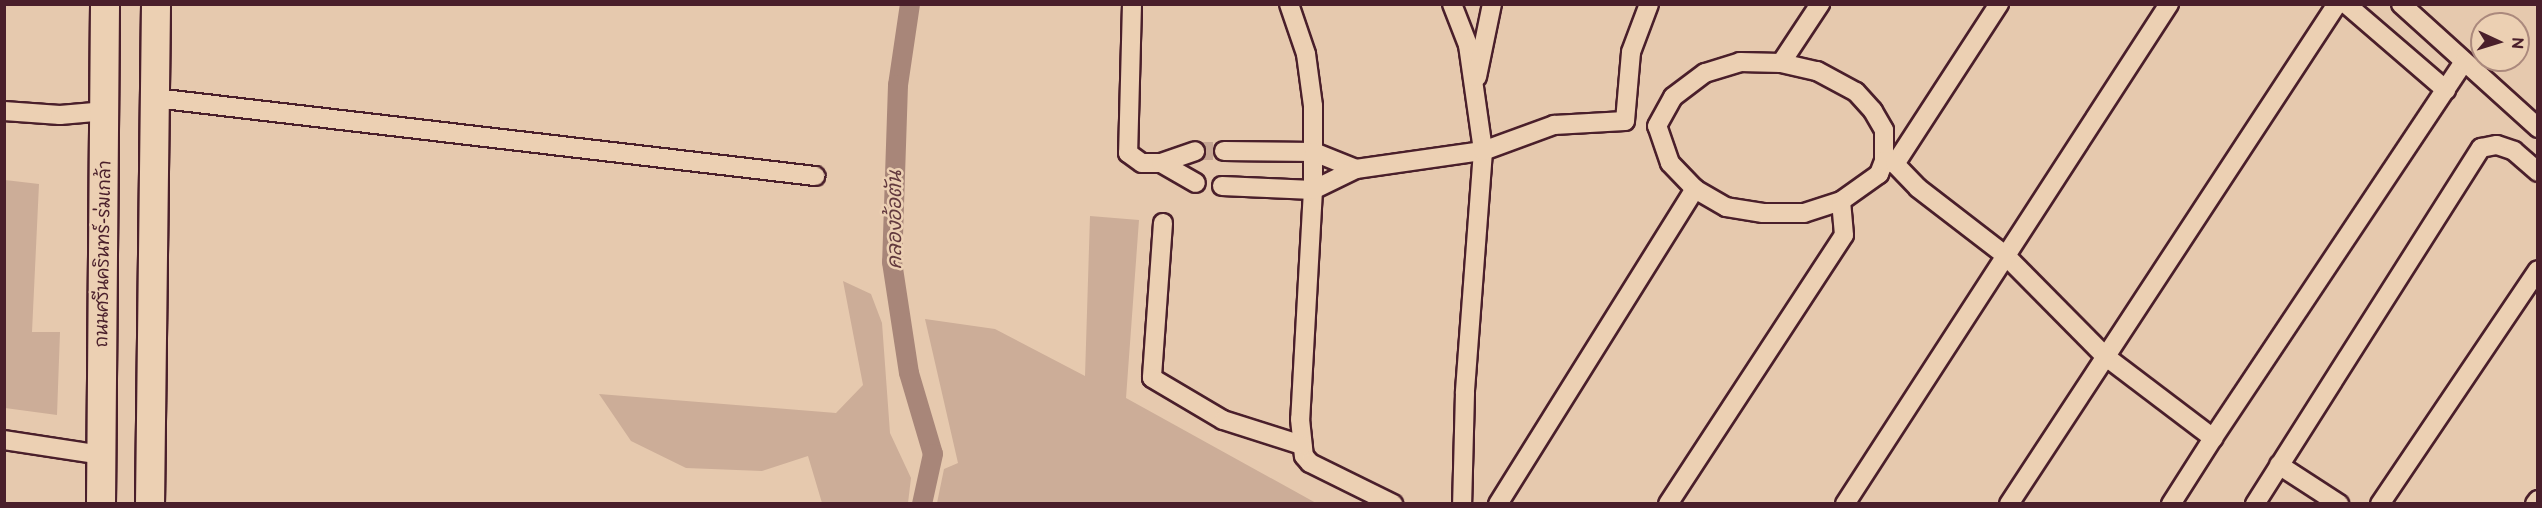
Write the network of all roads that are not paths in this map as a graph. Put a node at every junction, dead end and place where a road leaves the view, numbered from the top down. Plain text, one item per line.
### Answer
1 (105, 4) edge
2 (156, 4) edge
3 (1132, 4) edge
4 (1289, 4) edge
5 (1452, 4) edge
6 (1492, 4) edge
7 (1648, 4) edge
8 (1820, 4) edge
9 (1999, 4) edge
10 (2169, 4) edge
11 (2337, 4) edge
12 (2346, 4) edge
13 (2401, 4) edge
14 (2464, 62) junction
15 (1781, 63) junction
16 (2446, 90) junction
17 (1474, 91) junction
18 (155, 98) junction
19 (4, 111) edge
20 (105, 111) junction
21 (1625, 121) junction
22 (1658, 126) junction
23 (2538, 128) edge
24 (1195, 151) tunnel mouth
25 (1224, 151) tunnel mouth
26 (1483, 151) junction
27 (1314, 152) junction
28 (1890, 162) junction
29 (1161, 163) junction
30 (1356, 169) junction
31 (2538, 172) edge
32 (814, 176) dead end
33 (1196, 183) dead end
34 (1222, 186) dead end
35 (1695, 189) junction
36 (1313, 190) junction
37 (1841, 201) junction
38 (1163, 222) dead end
39 (2005, 255) junction
40 (2538, 270) edge
41 (2105, 356) junction
42 (2213, 438) junction
43 (4, 440) edge
44 (1302, 445) junction
45 (102, 455) junction
46 (2279, 465) junction
47 (101, 504) edge
48 (150, 504) edge
49 (1393, 504) edge
50 (1462, 504) edge
51 (1498, 504) edge
52 (1668, 504) edge
53 (1845, 504) edge
54 (2009, 504) edge
55 (2171, 504) edge
56 (2255, 504) edge
57 (2339, 504) edge
58 (2380, 504) edge

1 - 20 main road, ถนนศรีนครินทร์-ร่มเกล้า
2 - 18 main road
3 - 29 street
4 - 27 street
5 - 17 street
6 - 17 street
7 - 21 street
8 - 15 street
9 - 28 street
10 - 39 street
11 - 41 street
12 - 16 street
13 - 14 street
14 - 16 street
14 - 23 street
15 - 22 street
15 - 28 street
16 - 42 street
17 - 26 street
18 - 32 street
18 - 48 main road
19 - 20 street
20 - 45 main road, ถนนศรีนครินทร์-ร่มเกล้า
21 - 22 street
21 - 26 street
22 - 35 street
24 - 29 street
25 - 27 street
26 - 30 street
26 - 50 street
27 - 30 street
27 - 36 street
28 - 37 street
28 - 39 street
29 - 33 street
30 - 36 street
31 - 46 street
34 - 36 street
35 - 37 street
35 - 51 street
36 - 44 street
37 - 52 street
38 - 44 street
39 - 41 street
39 - 53 street
40 - 58 street
41 - 42 street
41 - 54 street
42 - 55 street
43 - 45 street
44 - 49 street
45 - 47 main road, ถนนศรีนครินทร์-ร่มเกล้า
46 - 56 street
46 - 57 street

